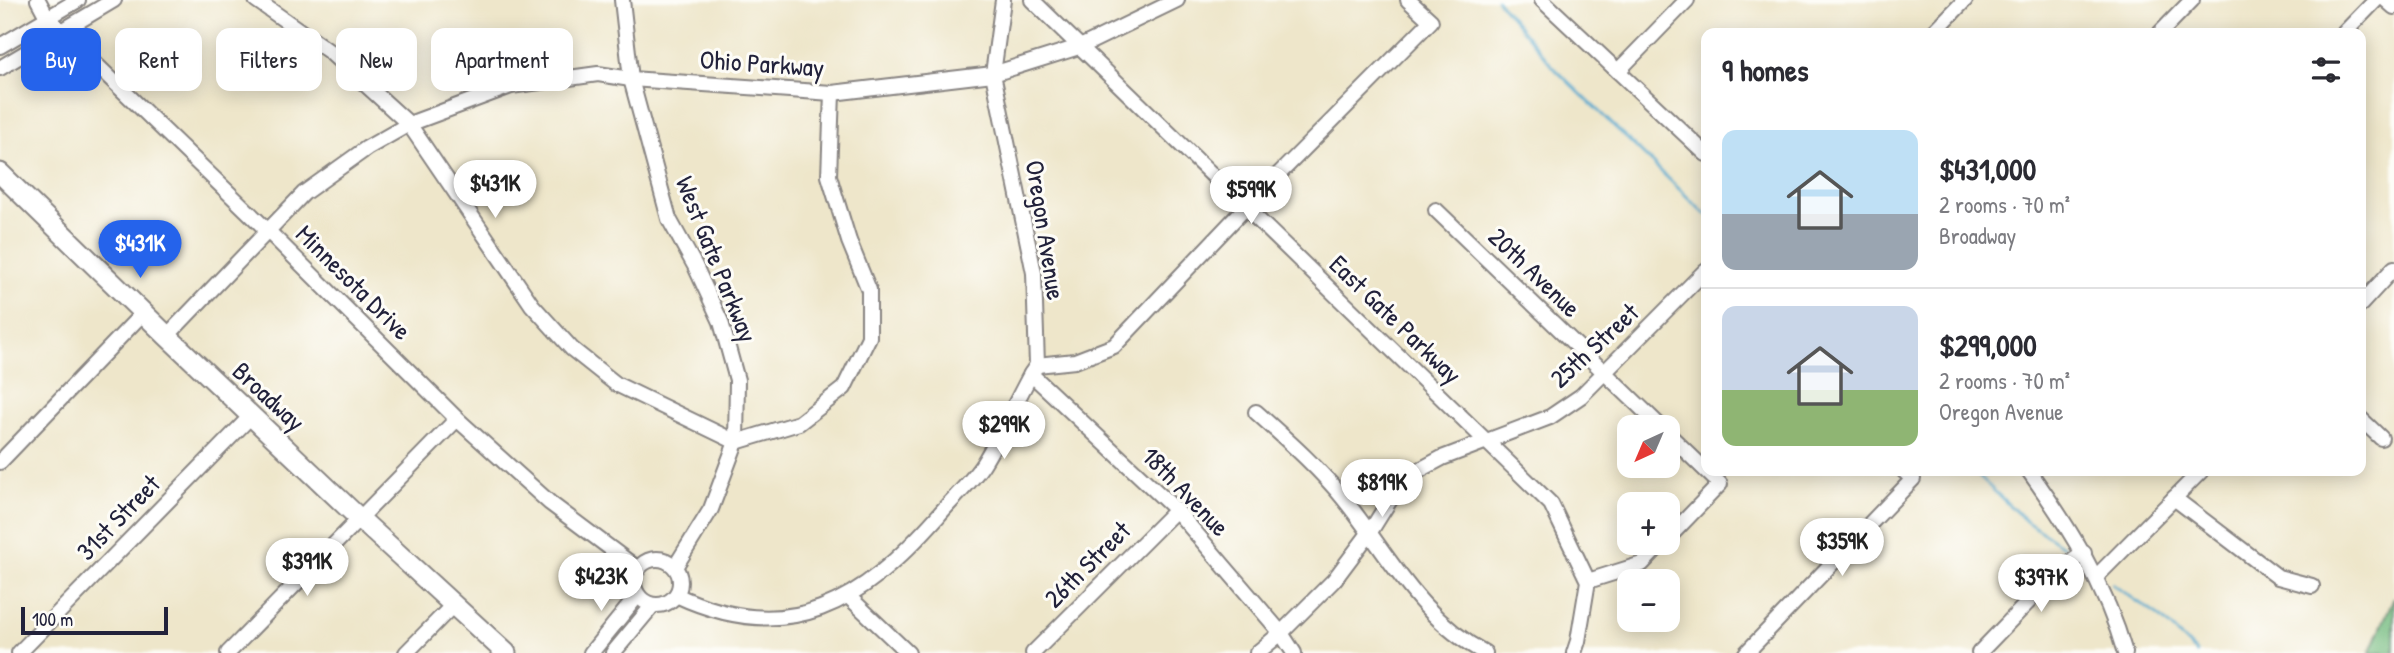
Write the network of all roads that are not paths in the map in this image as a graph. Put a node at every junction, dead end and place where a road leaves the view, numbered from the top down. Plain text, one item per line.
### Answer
1 (38, 0) edge
2 (78, 0) edge
3 (114, 0) edge
4 (256, 0) edge
5 (622, 0) edge
6 (1003, 0) edge
7 (1032, 0) edge
8 (1177, 0) edge
9 (1408, 0) edge
10 (1542, 0) edge
11 (1687, 0) edge
12 (1965, 0) edge
13 (2192, 0) edge
14 (2376, 0) edge
15 (2386, 0) edge
16 (2394, 7) edge
17 (47, 17) junction
18 (58, 28) edge
19 (66, 28) edge
20 (1938, 28) edge
21 (2165, 28) edge
22 (2349, 28) edge
23 (0, 46) edge
24 (1082, 46) junction
25 (21, 55) edge
26 (0, 68) edge
27 (101, 70) edge
28 (1618, 71) junction
29 (993, 74) junction
30 (631, 79) junction
31 (832, 93) junction
32 (409, 124) junction
33 (1701, 148) edge
34 (0, 173) edge
35 (1246, 207) junction
36 (1437, 210) dead end
37 (267, 230) junction
38 (2394, 268) edge
39 (1701, 281) edge
40 (2366, 299) edge
41 (144, 312) junction
42 (167, 336) junction
43 (1034, 370) junction
44 (1605, 374) junction
45 (1256, 412) dead end
46 (252, 415) junction
47 (1648, 415) edge
48 (457, 419) junction
49 (2366, 424) edge
50 (2381, 438) dead end
51 (1486, 440) junction
52 (736, 442) junction
53 (1680, 446) edge
54 (0, 462) edge
55 (1701, 466) edge
56 (1712, 476) edge
57 (1907, 476) edge
58 (2032, 476) edge
59 (2195, 476) edge
60 (2174, 498) junction
61 (1176, 510) junction
62 (359, 519) junction
63 (1680, 526) edge
64 (1370, 532) junction
65 (2084, 554) junction
66 (1651, 555) edge
67 (675, 567) junction
68 (638, 569) junction
69 (2096, 578) junction
70 (1588, 581) junction
71 (2312, 586) dead end
72 (638, 595) junction
73 (676, 595) junction
74 (848, 596) junction
75 (454, 604) junction
76 (653, 605) junction
77 (1280, 633) junction
78 (19, 653) edge
79 (228, 653) edge
80 (406, 653) edge
81 (506, 653) edge
82 (591, 653) edge
83 (613, 653) edge
84 (908, 653) edge
85 (1033, 653) edge
86 (1256, 653) edge
87 (1294, 653) edge
88 (1485, 653) edge
89 (1574, 653) edge
90 (1746, 653) edge
91 (1979, 653) edge
92 (2125, 653) edge

1 - 17 street, Minnesota Drive
2 - 17 street
3 - 19 street
4 - 32 street
5 - 30 street, West Gate Parkway
6 - 29 street, Oregon Avenue
7 - 24 street, East Gate Parkway
8 - 24 street, Ohio Parkway
9 - 35 street
10 - 28 street
11 - 28 street
12 - 20 street
13 - 21 street
14 - 22 street
15 - 16 street
17 - 18 street, Minnesota Drive
17 - 23 street
24 - 29 street, Ohio Parkway
24 - 35 street, East Gate Parkway
25 - 26 street
27 - 37 street, Minnesota Drive
28 - 33 street
29 - 31 street, Ohio Parkway
29 - 43 street, Oregon Avenue
30 - 31 street, Ohio Parkway
30 - 32 street, Ohio Parkway
30 - 52 street, West Gate Parkway
31 - 52 street
32 - 37 street, Ohio Parkway
32 - 52 street
34 - 41 main road, Broadway
35 - 43 street
35 - 51 street, East Gate Parkway
36 - 44 street, 20th Avenue
37 - 42 street, Ohio Parkway
37 - 48 street, Minnesota Drive
38 - 40 street
39 - 44 street, 25th Street
41 - 42 main road, Broadway
41 - 54 street
42 - 46 main road, Broadway
43 - 61 street, 18th Avenue
43 - 74 street
44 - 47 street, 20th Avenue
44 - 51 street, 25th Street
45 - 64 street
46 - 62 main road, Broadway
46 - 78 street, 31st Street
48 - 62 street
48 - 68 street, Minnesota Drive
49 - 50 street
51 - 64 street, 25th Street
51 - 70 street, East Gate Parkway
52 - 67 street, West Gate Parkway
53 - 55 street
56 - 63 street
57 - 90 street
58 - 65 street
59 - 60 street
60 - 69 street
60 - 71 street
61 - 77 street, 18th Avenue
61 - 85 street, 26th Street
62 - 75 main road, Broadway
62 - 79 street
64 - 77 street, 25th Street
64 - 88 street
65 - 69 street
65 - 91 street
66 - 70 street
67 - 68 street
67 - 73 street
68 - 72 street
69 - 92 street
70 - 89 street
72 - 76 street
72 - 82 street
73 - 74 street
73 - 76 street
74 - 84 street
75 - 80 street
75 - 81 main road, Broadway
76 - 83 street
77 - 86 street, 25th Street
77 - 87 street, 18th Avenue

